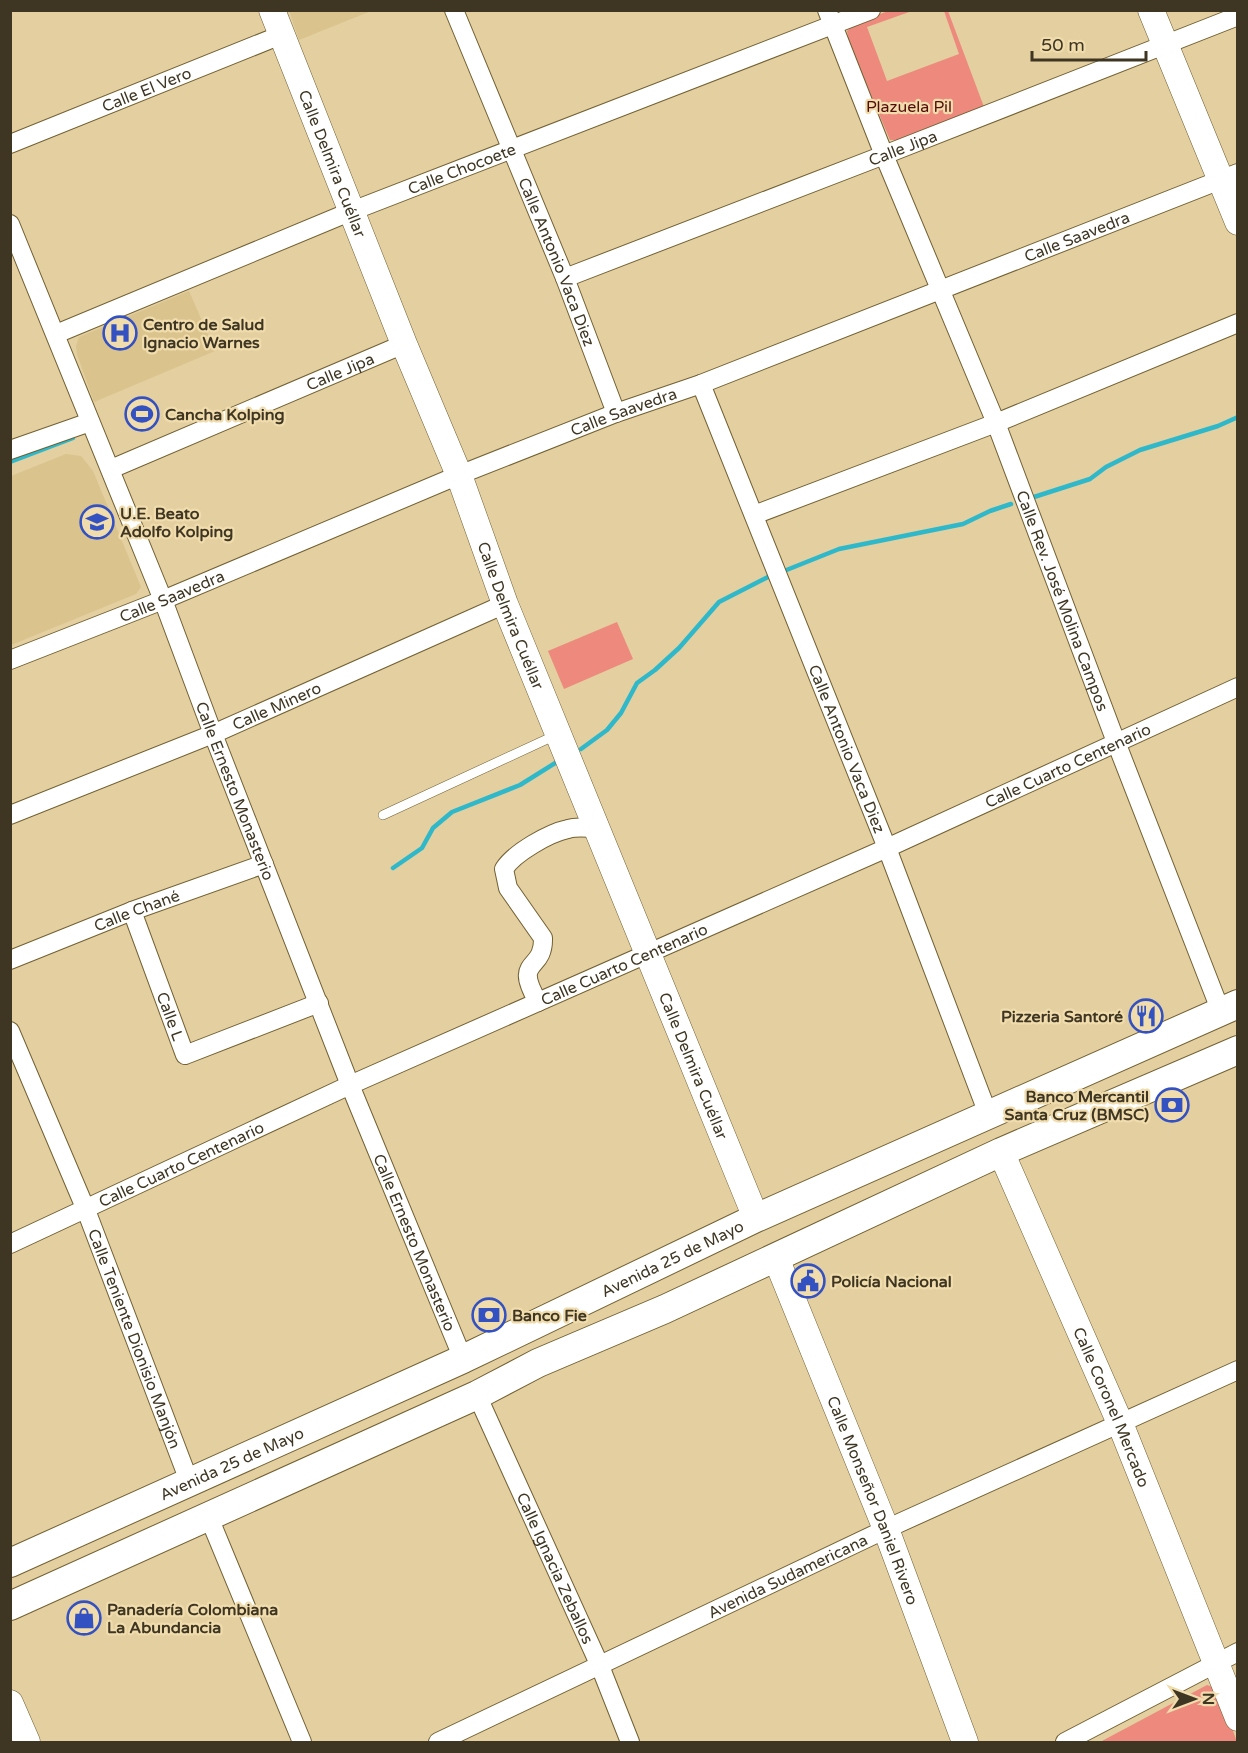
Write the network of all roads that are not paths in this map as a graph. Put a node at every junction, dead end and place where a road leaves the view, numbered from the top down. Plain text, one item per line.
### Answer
1 (272, 10) edge
2 (454, 10) edge
3 (871, 10) edge
4 (1150, 10) edge
5 (1238, 16) edge
6 (830, 18) edge
7 (281, 35) junction
8 (1163, 44) junction
9 (10, 144) edge
10 (512, 148) junction
11 (884, 155) junction
12 (1229, 177) edge
13 (352, 211) junction
14 (1238, 222) edge
15 (10, 224) edge
16 (565, 278) junction
17 (940, 290) junction
18 (1238, 323) edge
19 (56, 333) junction
20 (404, 344) junction
21 (701, 384) junction
22 (616, 413) junction
23 (90, 422) junction
24 (996, 423) junction
25 (10, 450) edge
26 (111, 469) junction
27 (459, 475) junction
28 (754, 515) junction
29 (164, 600) junction
30 (505, 604) junction
31 (10, 660) edge
32 (1238, 687) edge
33 (213, 734) junction
34 (559, 734) junction
35 (1116, 742) junction
36 (10, 815) edge
37 (383, 815) dead end
38 (597, 828) junction
39 (887, 848) junction
40 (264, 864) junction
41 (132, 911) junction
42 (647, 953) junction
43 (10, 960) edge
44 (538, 1002) junction
45 (319, 1003) junction
46 (1229, 1008) edge
47 (10, 1031) edge
48 (1139, 1048) junction
49 (1238, 1050) edge
50 (1093, 1068) junction
51 (350, 1085) junction
52 (1156, 1085) junction
53 (1102, 1109) junction
54 (988, 1114) junction
55 (1001, 1152) junction
56 (86, 1210) junction
57 (756, 1218) junction
58 (10, 1244) edge
59 (776, 1258) junction
60 (659, 1264) junction
61 (584, 1300) junction
62 (665, 1309) junction
63 (463, 1359) junction
64 (538, 1363) junction
65 (1238, 1370) edge
66 (477, 1395) junction
67 (1120, 1423) junction
68 (189, 1481) junction
69 (153, 1497) junction
70 (208, 1515) junction
71 (886, 1529) junction
72 (64, 1538) junction
73 (109, 1560) junction
74 (10, 1563) edge
75 (10, 1604) edge
76 (1227, 1658) edge
77 (600, 1666) junction
78 (10, 1703) edge
79 (1238, 1718) edge
80 (27, 1743) edge
81 (302, 1743) edge
82 (438, 1743) edge
83 (630, 1743) edge
84 (965, 1743) edge
85 (1065, 1743) edge

1 - 7 main road, Calle Delmira Cuéllar
2 - 10 street, Calle Antonio Vaca Diez
3 - 6 street, Calle Chocoete
4 - 8 main road
5 - 8 street, Calle Jipa
6 - 10 street, Calle Chocoete
6 - 11 street, Calle Rev. José Molina Campos
7 - 9 street, Calle El Vero
7 - 13 main road, Calle Delmira Cuéllar
8 - 11 street, Calle Jipa
8 - 12 main road
10 - 13 street, Calle Chocoete
10 - 16 street, Calle Antonio Vaca Diez
11 - 16 street, Calle Jipa
11 - 17 street, Calle Rev. José Molina Campos
12 - 14 main road
12 - 17 street, Calle Saavedra
13 - 19 street, Calle Chocoete
13 - 20 main road, Calle Delmira Cuéllar
15 - 19 street, Calle Ernesto Monasterio
16 - 22 street, Calle Antonio Vaca Diez
17 - 21 street, Calle Saavedra
17 - 24 street, Calle Rev. José Molina Campos
18 - 24 street
19 - 23 street, Calle Ernesto Monasterio
20 - 26 street, Calle Jipa
20 - 27 main road, Calle Delmira Cuéllar
21 - 22 street, Calle Saavedra
21 - 28 street, Calle Antonio Vaca Diez
22 - 27 street, Calle Saavedra
23 - 25 street
23 - 26 street, Calle Ernesto Monasterio
24 - 28 street
24 - 35 street, Calle Rev. José Molina Campos
26 - 29 street, Calle Ernesto Monasterio
27 - 29 street, Calle Saavedra
27 - 30 main road, Calle Delmira Cuéllar
28 - 39 street, Calle Antonio Vaca Diez
29 - 31 street, Calle Saavedra
29 - 33 street, Calle Ernesto Monasterio
30 - 33 street, Calle Minero
30 - 34 main road, Calle Delmira Cuéllar
32 - 35 street, Calle Cuarto Centenario
33 - 36 street, Calle Minero
33 - 40 street, Calle Ernesto Monasterio
34 - 37 lane
34 - 38 main road, Calle Delmira Cuéllar
35 - 39 street, Calle Cuarto Centenario
35 - 46 street, Calle Rev. José Molina Campos
38 - 42 main road, Calle Delmira Cuéllar
38 - 44 street
39 - 42 street, Calle Cuarto Centenario
39 - 54 street, Calle Antonio Vaca Diez
40 - 41 street, Calle Chané
40 - 45 street, Calle Ernesto Monasterio
41 - 43 street, Calle Chané
41 - 45 street, Calle L
42 - 44 street, Calle Cuarto Centenario
42 - 57 main road, Calle Delmira Cuéllar
44 - 51 street, Calle Cuarto Centenario
45 - 51 street, Calle Ernesto Monasterio
46 - 48 main road, Avenida 25 de Mayo
47 - 56 street, Calle Teniente Dionisio Manjón
48 - 50 main road, Avenida 25 de Mayo
48 - 52 main road
49 - 52 main road
50 - 53 main road
50 - 54 main road, Avenida 25 de Mayo
51 - 56 street, Calle Cuarto Centenario
51 - 63 street, Calle Ernesto Monasterio
52 - 53 main road
53 - 55 main road
54 - 57 main road, Avenida 25 de Mayo
55 - 59 main road
55 - 67 main road, Calle Coronel Mercado
56 - 58 street, Calle Cuarto Centenario
56 - 68 street, Calle Teniente Dionisio Manjón
57 - 60 main road, Avenida 25 de Mayo
59 - 62 main road
59 - 71 main road, Calle Monseñor Daniel Rivero
60 - 61 main road, Avenida 25 de Mayo
60 - 62 main road
61 - 63 main road, Avenida 25 de Mayo
61 - 64 main road
62 - 64 main road
63 - 68 main road, Avenida 25 de Mayo
64 - 66 main road
65 - 67 street, Avenida Sudamericana
66 - 70 main road
66 - 77 street, Calle Ignacia Zeballos
67 - 71 street, Avenida Sudamericana
67 - 76 main road, Calle Coronel Mercado
68 - 69 main road, Avenida 25 de Mayo
69 - 72 main road, Avenida 25 de Mayo
69 - 73 main road
70 - 73 main road
70 - 81 street
71 - 77 street, Avenida Sudamericana
71 - 84 main road, Calle Monseñor Daniel Rivero
72 - 74 main road, Avenida 25 de Mayo
72 - 75 main road
73 - 75 main road
76 - 79 main road, Calle Coronel Mercado
76 - 85 street
77 - 82 street, Avenida Sudamericana
77 - 83 street, Calle Ignacia Zeballos
78 - 80 main road

